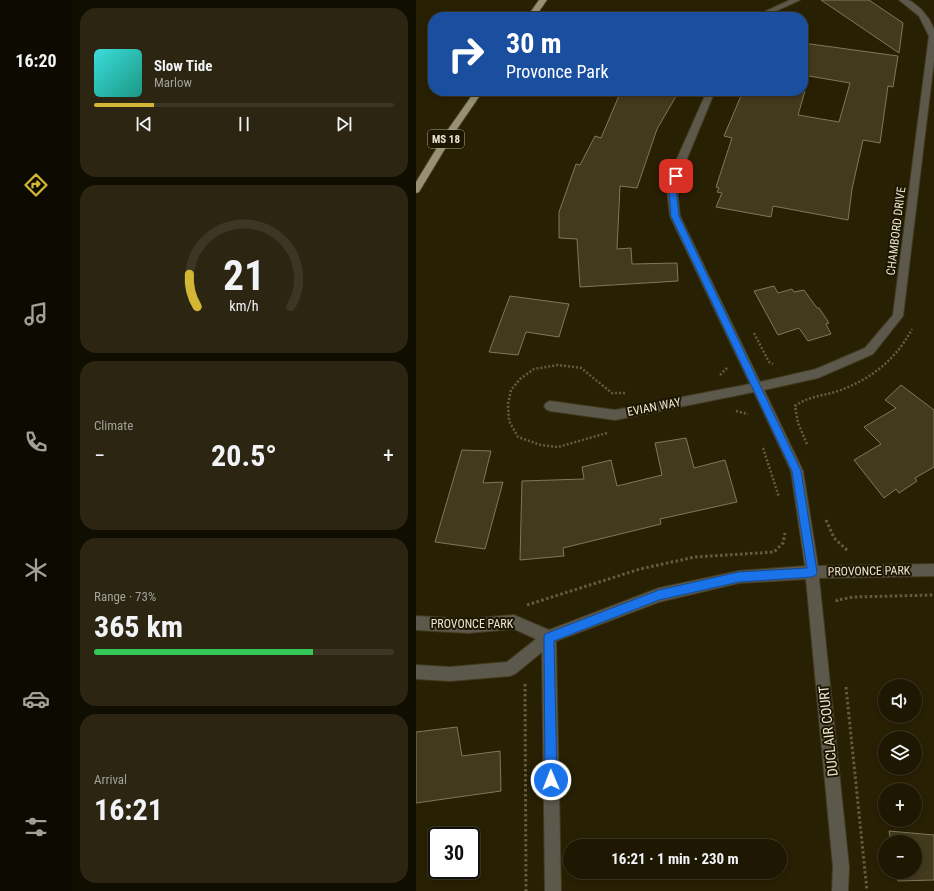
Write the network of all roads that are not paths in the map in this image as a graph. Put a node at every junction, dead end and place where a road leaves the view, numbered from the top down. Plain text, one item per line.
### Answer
1 (544, 0) edge
2 (796, 0) edge
3 (904, 0) edge
4 (536, 12) edge
5 (768, 12) edge
6 (475, 96) edge
7 (709, 96) edge
8 (416, 190) edge
9 (757, 387) junction
10 (550, 406) dead end
11 (934, 570) edge
12 (812, 572) junction
13 (416, 623) edge
14 (549, 637) junction
15 (416, 672) edge
16 (553, 891) edge
17 (840, 891) edge

1 - 4 main road
2 - 5 street
3 - 9 street, CHAMBORD DRIVE
6 - 8 main road, MS 18
7 - 9 street
9 - 10 street, EVIAN WAY
9 - 12 street
11 - 12 street, PROVONCE PARK
12 - 14 street, PROVONCE PARK
12 - 17 street, DUCLAIR COURT
13 - 14 street, PROVONCE PARK
14 - 15 street, PROVONCE PARK
14 - 16 street

